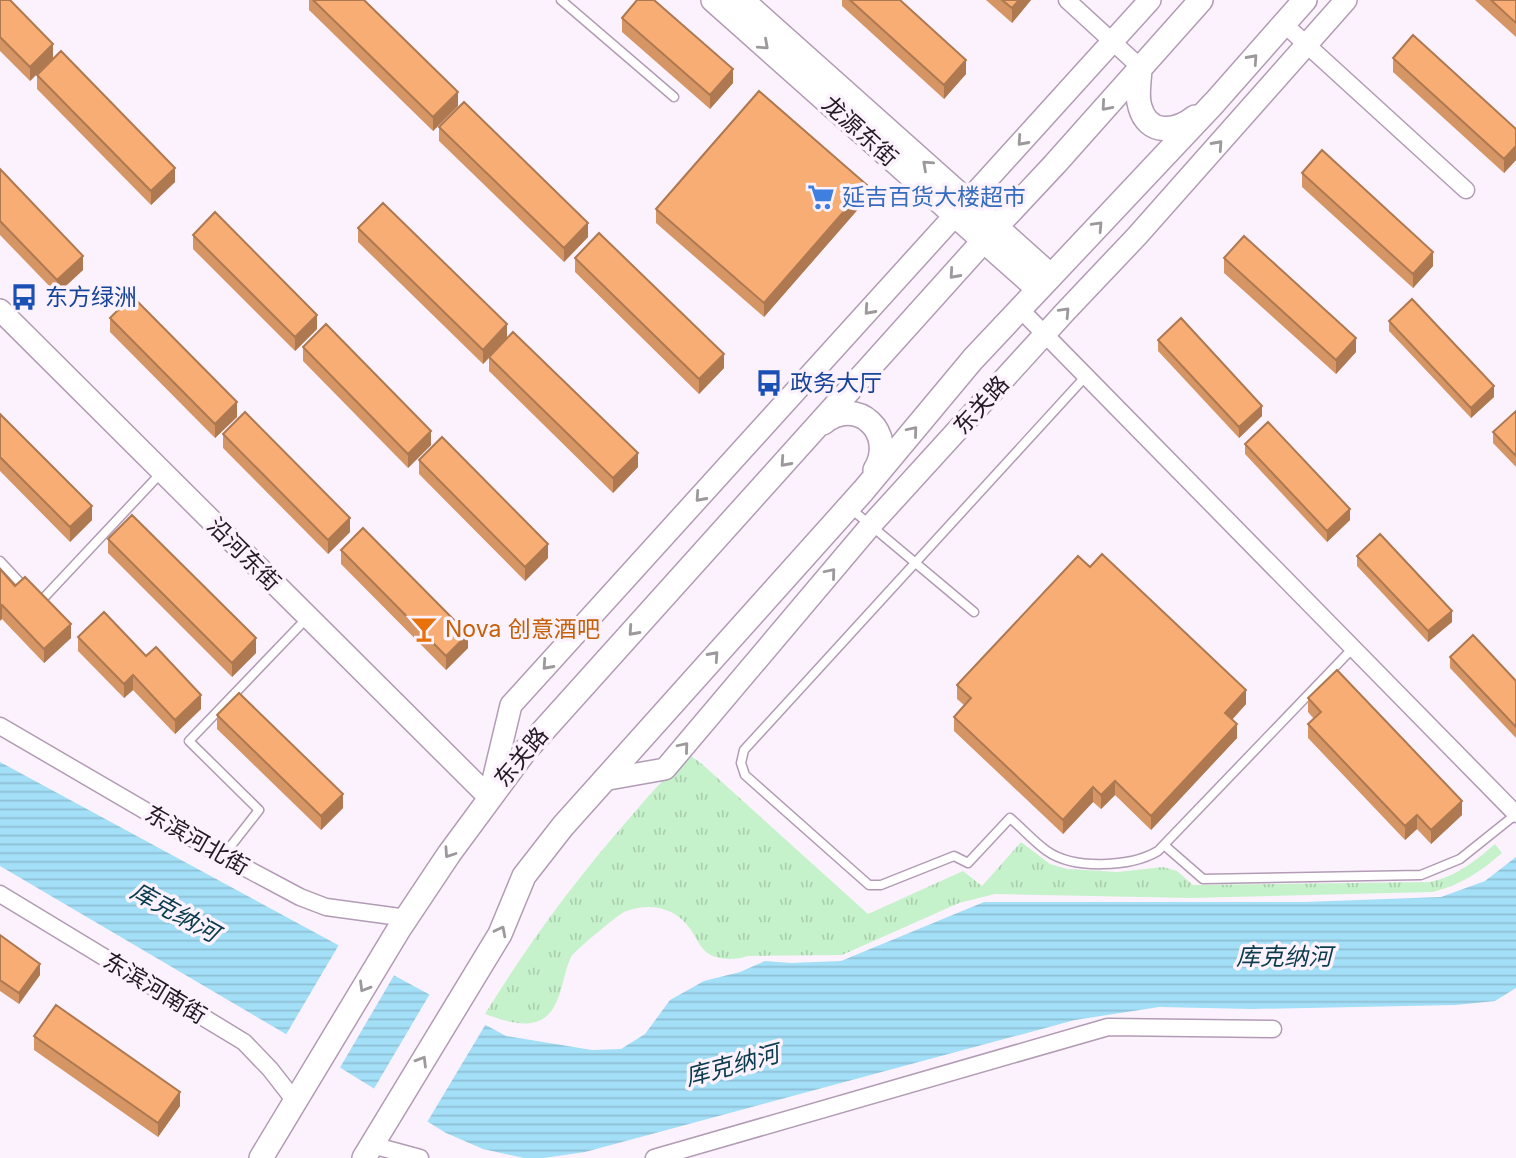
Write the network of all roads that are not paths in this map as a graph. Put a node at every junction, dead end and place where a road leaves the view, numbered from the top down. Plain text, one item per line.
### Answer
1 (561, 0) edge
2 (713, 0) edge
3 (742, 0) edge
4 (1067, 0) edge
5 (1150, 0) edge
6 (1200, 0) edge
7 (1305, 0) edge
8 (1346, 0) edge
9 (1284, 24) junction
10 (1112, 41) junction
11 (1307, 45) junction
12 (1140, 67) junction
13 (674, 97) dead end
14 (1215, 102) junction
15 (1466, 190) dead end
16 (961, 208) junction
17 (990, 234) junction
18 (1045, 283) junction
19 (1020, 309) junction
20 (0, 310) edge
21 (1045, 334) junction
22 (1086, 376) junction
23 (813, 431) junction
24 (162, 472) junction
25 (856, 499) junction
26 (871, 525) junction
27 (0, 561) edge
28 (916, 563) junction
29 (974, 612) dead end
30 (308, 617) junction
31 (1353, 649) junction
32 (0, 726) edge
33 (603, 780) junction
34 (489, 797) junction
35 (1516, 814) edge
36 (1164, 845) junction
37 (223, 856) junction
38 (0, 894) edge
39 (403, 924) junction
40 (1273, 1029) dead end
41 (299, 1093) junction
42 (368, 1152) edge
43 (261, 1158) edge
44 (420, 1158) edge
45 (654, 1158) edge

1 - 13 lane
2 -> 16 main road, 龙源东街
16 -> 3 main road, 龙源东街
4 - 10 street
5 - 10 street, 东关路
6 - 12 main road, 东关路
7 - 9 main road, 东关路
8 - 11 street, 东关路
9 - 11 street
14 -> 9 main road, 东关路
10 - 12 street
10 -> 16 street, 东关路
11 - 15 street
21 -> 11 street, 东关路
12 - 14 main road
12 -> 17 main road, 东关路
18 -> 14 main road, 东关路
16 - 17 main road, 龙源东街
16 -> 34 street, 东关路
17 - 18 main road, 龙源东街
17 -> 23 main road, 东关路
18 - 19 main road, 东关路
19 - 21 street
25 -> 19 main road, 东关路
20 - 24 street, 沿河东街
21 - 22 street
21 - 26 street, 东关路
22 - 28 lane
22 - 31 street
23 - 25 main road
23 -> 34 main road, 东关路
24 - 27 lane
24 - 30 street, 沿河东街
25 - 26 lane
33 -> 25 main road, 东关路
26 - 28 lane
33 -> 26 street, 东关路
28 - 29 lane
28 - 36 lane
30 - 34 street, 沿河东街
30 - 37 lane
31 - 35 street
31 - 36 lane
32 - 37 street, 东滨河北街
42 -> 33 main road, 东关路
34 -> 39 main road, 东关路
35 - 36 lane
37 - 39 street, 东滨河北街
38 - 41 street, 东滨河南街
39 -> 41 main road, 东关路
40 - 45 street
41 - 43 main road, 东关路
42 - 44 street

